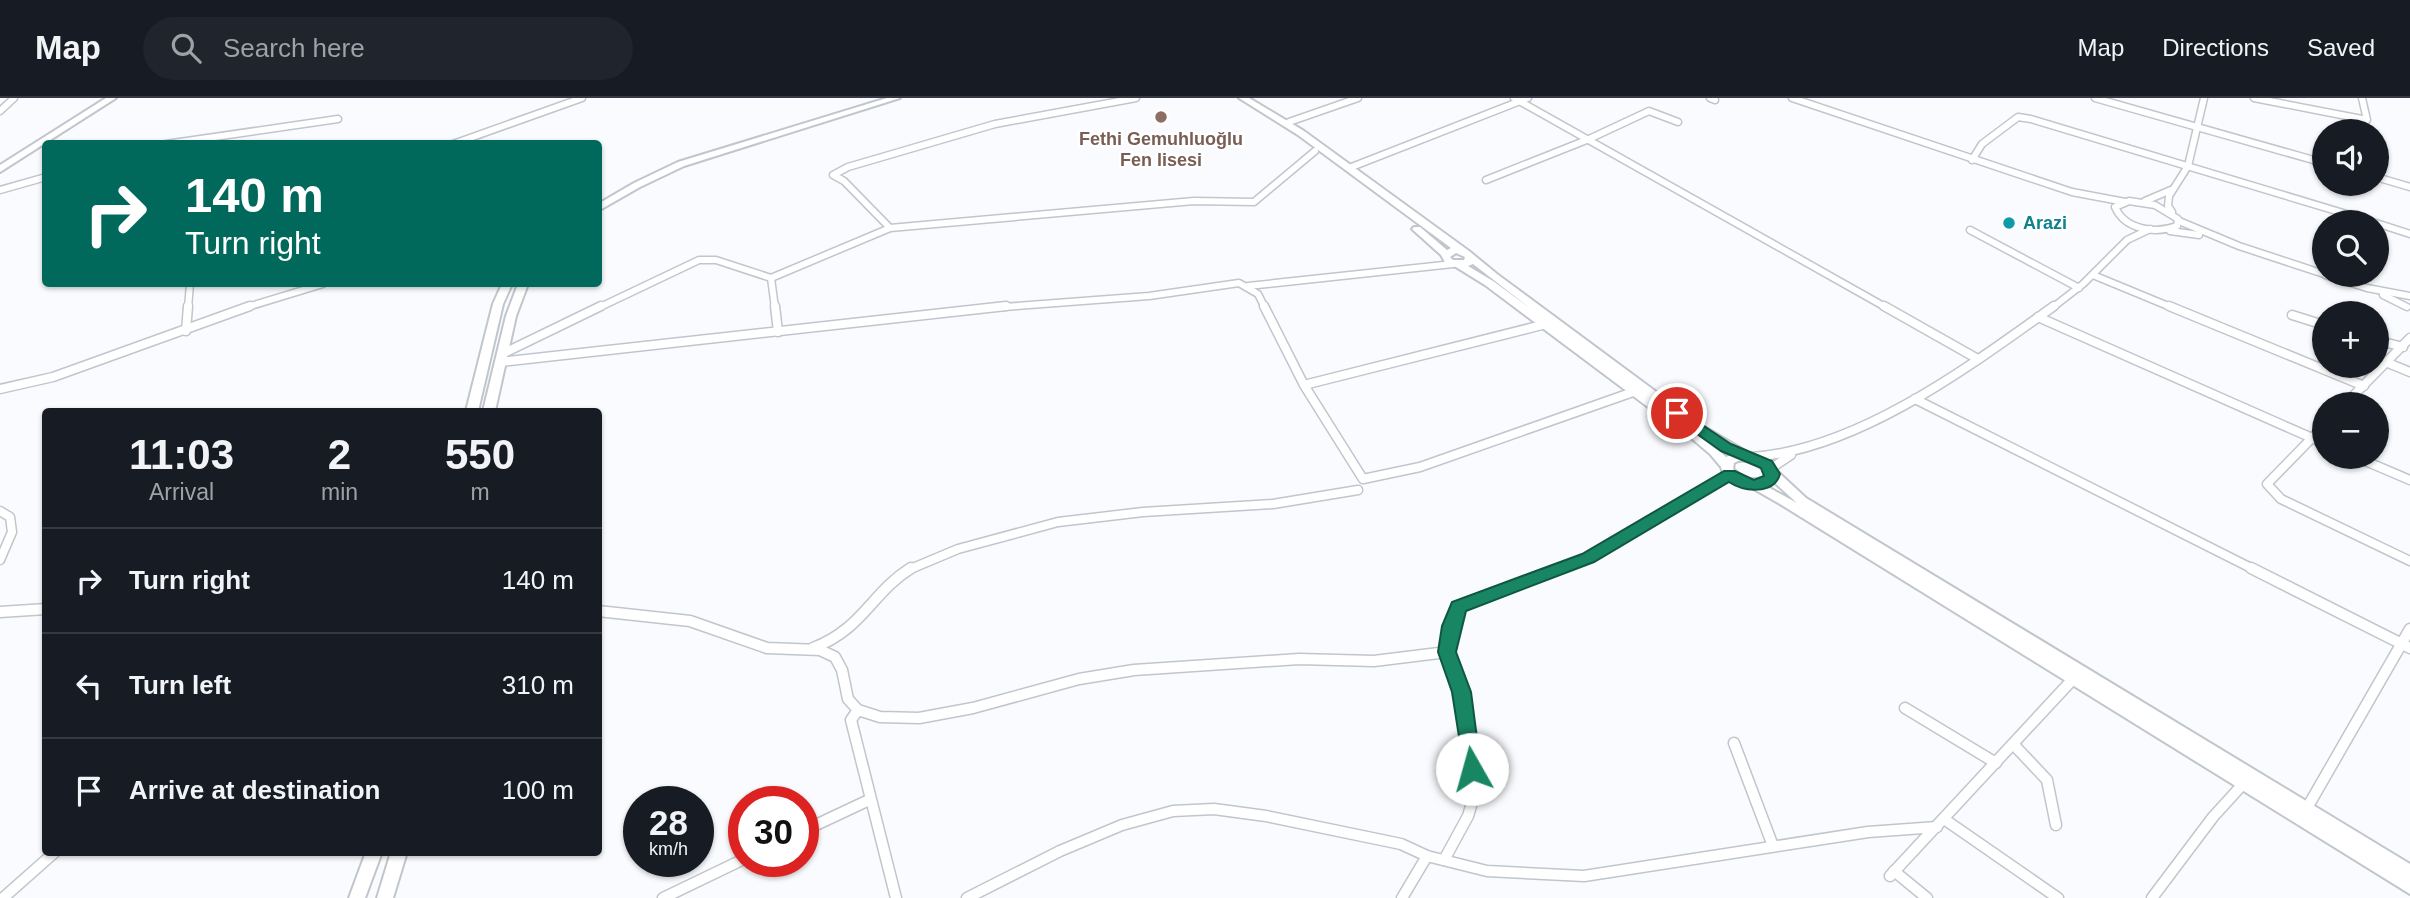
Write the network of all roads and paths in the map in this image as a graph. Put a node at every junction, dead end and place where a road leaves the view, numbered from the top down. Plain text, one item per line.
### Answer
1 (14, 98) edge
2 (112, 98) edge
3 (582, 98) edge
4 (881, 98) edge
5 (896, 98) edge
6 (1136, 98) edge
7 (1231, 98) edge
8 (1243, 98) edge
9 (1358, 98) edge
10 (1528, 98) edge
11 (1792, 98) edge
12 (2095, 98) edge
13 (2204, 98) edge
14 (2254, 98) edge
15 (2362, 98) edge
16 (1517, 100) edge
17 (0, 111) edge
18 (338, 119) dead end
19 (1289, 122) dead end
20 (1678, 122) dead end
21 (2198, 127) junction
22 (1589, 139) junction
23 (46, 140) edge
24 (194, 140) edge
25 (464, 140) edge
26 (42, 142) edge
27 (1315, 151) junction
28 (1972, 160) junction
29 (2312, 160) edge
30 (2188, 166) junction
31 (1349, 168) junction
32 (0, 169) edge
33 (42, 178) edge
34 (1486, 180) dead end
35 (2389, 181) edge
36 (2410, 187) edge
37 (2174, 189) junction
38 (0, 190) edge
39 (2072, 192) junction
40 (602, 197) edge
41 (2140, 201) junction
42 (2125, 202) junction
43 (602, 206) edge
44 (2115, 210) junction
45 (2332, 210) edge
46 (2177, 218) junction
47 (2123, 219) junction
48 (2389, 227) edge
49 (890, 228) junction
50 (2150, 229) junction
51 (1970, 230) dead end
52 (2166, 230) junction
53 (2410, 233) edge
54 (2122, 243) junction
55 (2239, 246) junction
56 (1466, 254) junction
57 (1445, 255) junction
58 (1456, 264) junction
59 (1426, 266) junction
60 (2312, 271) edge
61 (2093, 275) junction
62 (771, 278) junction
63 (1248, 286) junction
64 (190, 287) edge
65 (506, 287) edge
66 (522, 287) edge
67 (2364, 287) edge
68 (296, 288) edge
69 (2079, 288) junction
70 (2367, 288) junction
71 (2410, 296) edge
72 (2409, 309) edge
73 (2292, 316) dead end
74 (2039, 317) junction
75 (2312, 322) edge
76 (1542, 325) junction
77 (186, 331) junction
78 (778, 332) junction
79 (2410, 338) edge
80 (2389, 343) edge
81 (2403, 347) junction
82 (501, 358) junction
83 (1976, 358) junction
84 (2389, 362) edge
85 (2389, 363) edge
86 (2410, 372) edge
87 (2372, 378) edge
88 (1304, 384) junction
89 (2364, 386) junction
90 (0, 389) edge
91 (1633, 392) junction
92 (2357, 392) edge
93 (1915, 399) junction
94 (473, 408) edge
95 (490, 408) edge
96 (2312, 438) joint
97 (1794, 452) junction
98 (1749, 457) junction
99 (2384, 469) edge
100 (1728, 470) junction
101 (1771, 472) junction
102 (2410, 480) edge
103 (1755, 485) junction
104 (1358, 490) dead end
105 (0, 512) edge
106 (0, 561) edge
107 (2410, 561) edge
108 (42, 609) edge
109 (602, 611) edge
110 (0, 612) edge
111 (2410, 629) edge
112 (2405, 646) edge
113 (810, 649) junction
114 (1447, 652) junction
115 (2073, 678) junction
116 (1905, 708) dead end
117 (858, 710) junction
118 (1734, 743) dead end
119 (2014, 745) junction
120 (1996, 763) junction
121 (2244, 784) junction
122 (869, 800) junction
123 (2307, 808) junction
124 (819, 823) edge
125 (1941, 823) junction
126 (2056, 825) dead end
127 (1773, 846) junction
128 (51, 856) edge
129 (373, 856) edge
130 (398, 856) edge
131 (1427, 856) junction
132 (1444, 860) junction
133 (728, 867) edge
134 (2410, 872) edge
135 (2410, 887) edge
136 (4, 898) edge
137 (357, 898) edge
138 (385, 898) edge
139 (663, 898) edge
140 (896, 898) edge
141 (967, 898) edge
142 (1402, 898) edge
143 (1927, 898) edge
144 (2058, 898) edge
145 (2152, 898) edge

1 - 17 street
2 - 23 main road
3 - 25 street
4 - 40 main road
5 - 43 main road
6 - 49 street
7 - 27 main road
8 - 31 main road
9 - 19 street
10 - 16 street
11 - 28 street
12 - 21 street
13 - 21 street
14 - 15 street
16 - 22 street
16 - 31 street
18 - 24 street
20 - 22 street
21 - 29 street
21 - 30 street
22 - 34 street
22 - 83 street
26 - 32 main road
27 - 49 street
27 - 57 main road
28 - 30 street
28 - 39 street
30 - 37 street
30 - 45 street
31 - 56 main road
33 - 38 street
35 - 36 street
37 - 41 street
37 - 46 street
39 - 42 street
39 - 44 street
41 - 42 street
41 - 46 street
42 - 44 street
44 - 47 street
46 - 52 street
46 - 55 street
47 - 50 street
47 - 54 street
48 - 53 street
49 - 62 street
50 - 52 street
50 - 54 street
51 - 69 street
52 - 55 street
54 - 61 street
55 - 60 street
56 - 57 main road
56 - 58 main road
56 - 98 main road
57 - 58 main road
57 - 59 street
58 - 59 street
58 - 76 main road
59 - 63 street
61 - 69 street
61 - 89 street
62 - 78 street
62 - 82 street
63 - 78 street
63 - 88 street
64 - 77 street
65 - 94 main road
66 - 82 main road
67 - 70 street
68 - 77 street
69 - 74 street
70 - 71 street
70 - 72 street
71 - 72 street
73 - 75 street
74 - 83 street
74 - 96 street
76 - 88 street
76 - 91 main road
77 - 90 street
78 - 82 street
79 - 81 street
80 - 81 street
81 - 84 street
82 - 95 main road
83 - 93 street
85 - 86 street
87 - 89 street
88 - 91 street
89 - 92 street
91 - 100 main road
93 - 97 street
93 - 112 street
96 - 107 street
97 - 98 street
97 - 101 street
98 - 100 main road
98 - 101 main road
99 - 102 street
100 - 103 main road
100 - 114 street
101 - 103 main road
101 - 123 main road
103 - 115 main road
104 - 113 street
105 - 106 street
108 - 110 street
109 - 113 street
111 - 112 street
112 - 123 street
113 - 117 street
114 - 117 street
114 - 132 street
115 - 119 street
115 - 121 main road
116 - 120 street
117 - 122 street
118 - 127 street
119 - 120 street
119 - 126 street
120 - 125 street
121 - 135 main road
121 - 145 street
122 - 124 street
122 - 140 street
123 - 134 main road
125 - 127 street
125 - 143 street
125 - 144 street
127 - 132 street
128 - 136 street
129 - 137 main road
130 - 138 main road
131 - 132 street
131 - 141 street
131 - 142 street
133 - 139 street

